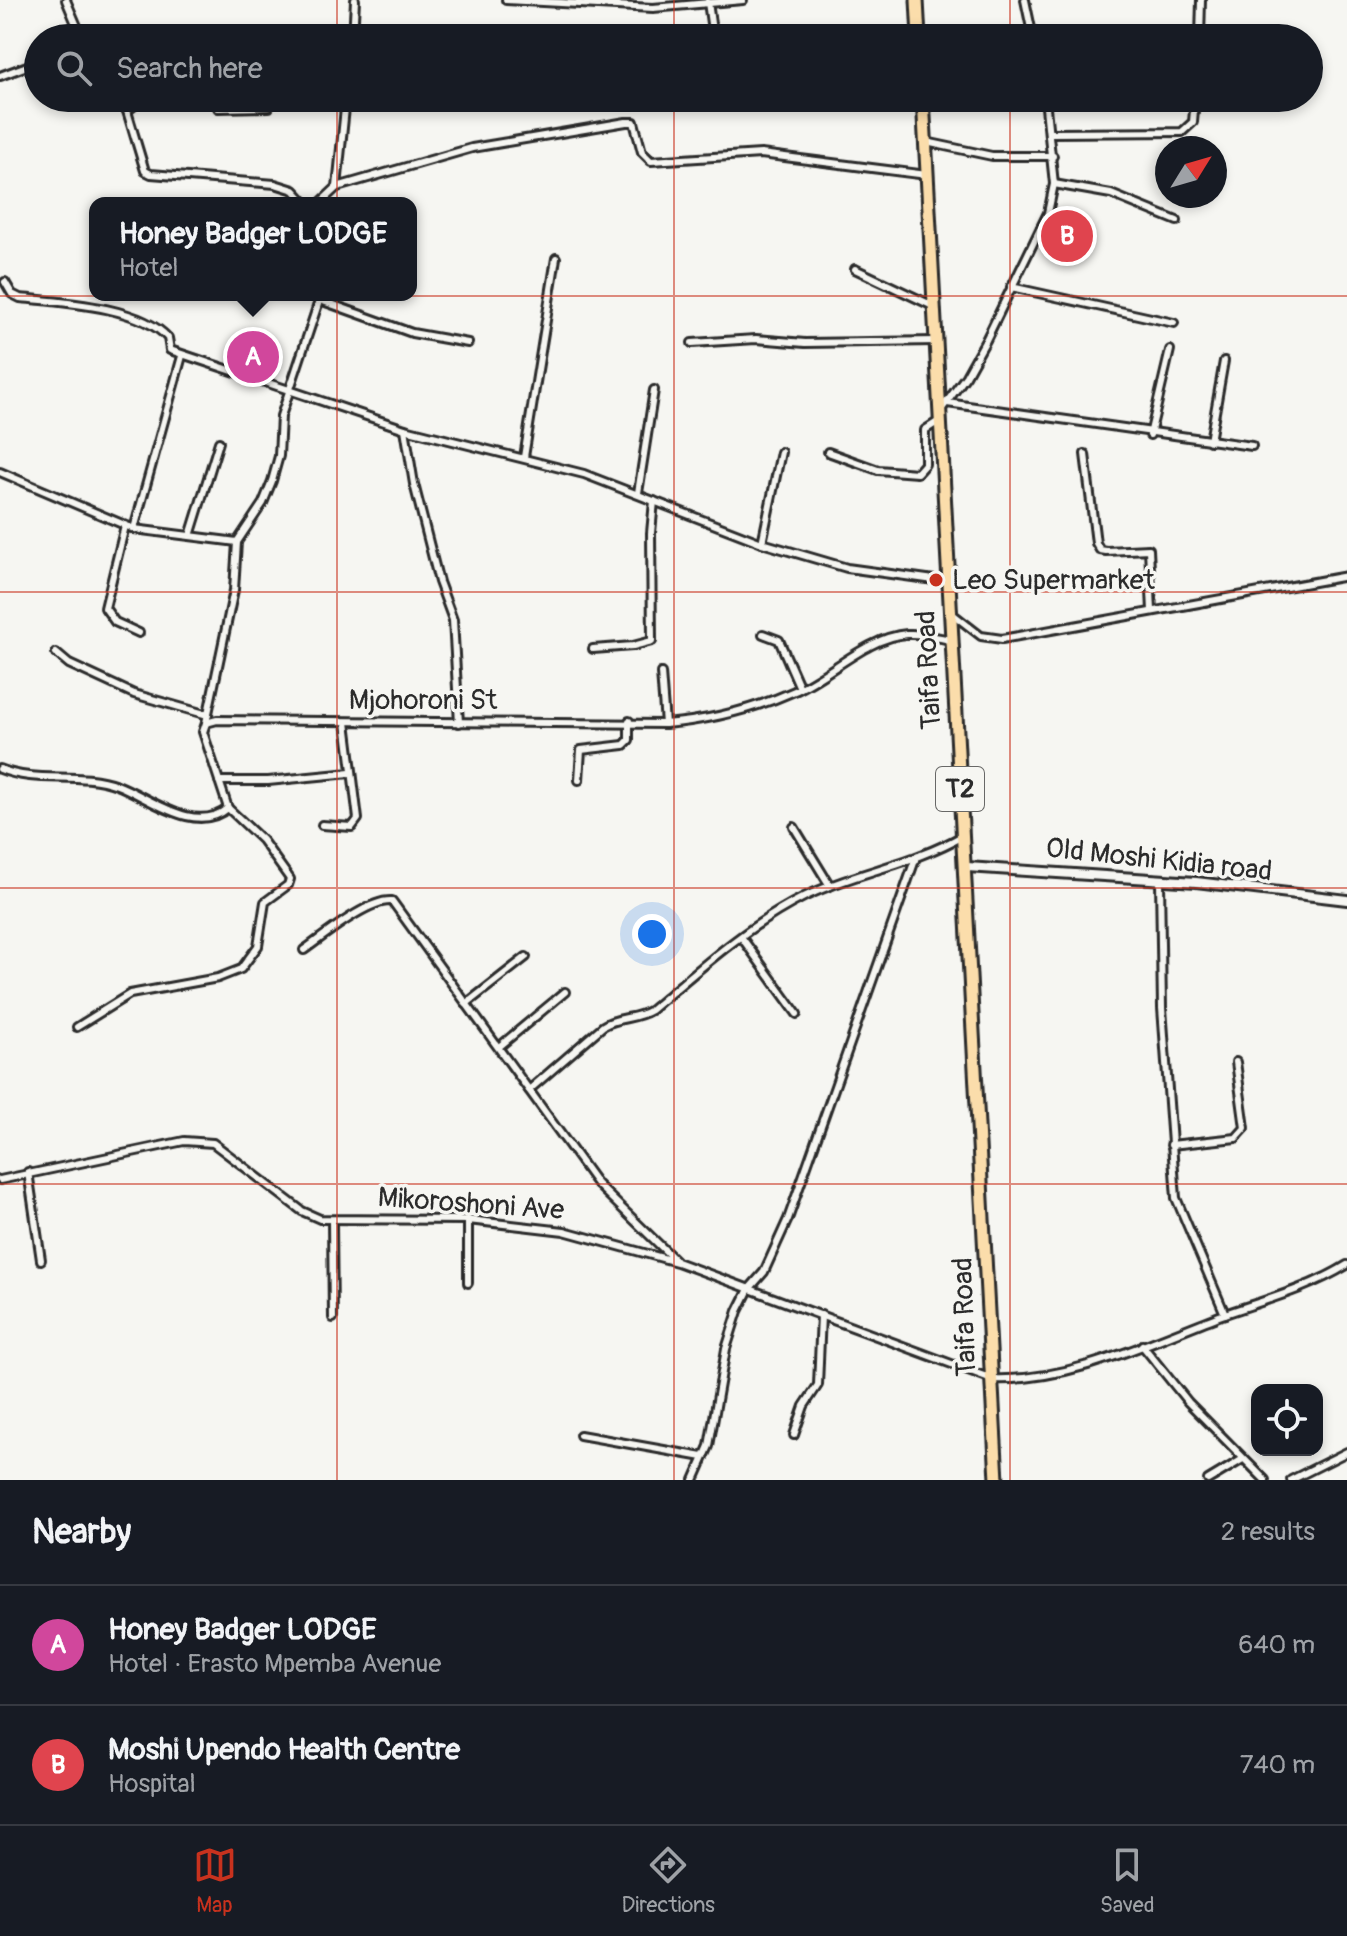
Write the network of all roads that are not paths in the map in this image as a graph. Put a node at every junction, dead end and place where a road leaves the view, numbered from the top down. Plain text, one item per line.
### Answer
1 (66, 0) edge
2 (355, 0) edge
3 (506, 0) edge
4 (743, 0) edge
5 (917, 0) edge
6 (1025, 0) edge
7 (1201, 0) edge
8 (540, 2) edge
9 (708, 2) edge
10 (76, 24) edge
11 (354, 24) edge
12 (711, 24) edge
13 (918, 24) edge
14 (1030, 24) edge
15 (1200, 24) edge
16 (24, 67) edge
17 (0, 76) edge
18 (127, 112) edge
19 (345, 112) edge
20 (924, 112) edge
21 (1047, 112) edge
22 (1194, 112) edge
23 (1051, 133) junction
24 (926, 142) junction
25 (1053, 156) junction
26 (927, 175) junction
27 (1054, 184) junction
28 (337, 187) junction
29 (300, 197) edge
30 (326, 197) edge
31 (1177, 221) dead end
32 (556, 258) dead end
33 (855, 269) dead end
34 (5, 282) dead end
35 (1011, 287) junction
36 (320, 301) edge
37 (331, 301) edge
38 (936, 308) junction
39 (1174, 323) dead end
40 (936, 341) junction
41 (468, 343) dead end
42 (692, 343) dead end
43 (1170, 350) dead end
44 (182, 356) junction
45 (1224, 361) dead end
46 (654, 390) dead end
47 (288, 391) junction
48 (941, 412) junction
49 (405, 429) junction
50 (1150, 435) junction
51 (1210, 441) junction
52 (219, 442) dead end
53 (1252, 446) dead end
54 (781, 452) dead end
55 (828, 452) dead end
56 (1085, 454) dead end
57 (524, 457) junction
58 (0, 472) edge
59 (638, 493) junction
60 (654, 501) junction
61 (125, 526) junction
62 (134, 529) junction
63 (190, 536) junction
64 (237, 542) junction
65 (762, 543) junction
66 (1347, 576) edge
67 (949, 582) junction
68 (1152, 611) junction
69 (950, 612) junction
70 (139, 633) dead end
71 (763, 634) dead end
72 (950, 640) junction
73 (593, 649) dead end
74 (56, 653) dead end
75 (661, 673) dead end
76 (800, 688) junction
77 (207, 719) junction
78 (629, 721) junction
79 (346, 722) junction
80 (459, 723) junction
81 (665, 724) junction
82 (0, 769) edge
83 (350, 773) junction
84 (579, 780) dead end
85 (219, 781) junction
86 (228, 808) junction
87 (322, 825) dead end
88 (794, 827) dead end
89 (964, 835) junction
90 (915, 860) junction
91 (967, 867) junction
92 (1160, 881) junction
93 (830, 886) junction
94 (1347, 900) edge
95 (742, 938) junction
96 (304, 950) dead end
97 (526, 957) dead end
98 (565, 992) dead end
99 (466, 1004) junction
100 (797, 1014) dead end
101 (77, 1027) dead end
102 (500, 1046) junction
103 (1236, 1062) dead end
104 (529, 1090) junction
105 (1171, 1145) junction
106 (28, 1172) junction
107 (0, 1180) edge
108 (468, 1220) junction
109 (332, 1221) junction
110 (41, 1260) dead end
111 (677, 1262) junction
112 (1347, 1265) edge
113 (468, 1283) dead end
114 (749, 1289) junction
115 (1225, 1314) junction
116 (821, 1315) junction
117 (333, 1318) dead end
118 (1142, 1345) junction
119 (992, 1379) junction
120 (580, 1435) dead end
121 (794, 1435) dead end
122 (1347, 1452) edge
123 (703, 1457) junction
124 (1243, 1459) junction
125 (694, 1480) edge
126 (997, 1480) edge
127 (1208, 1480) edge
128 (1265, 1480) edge
129 (1291, 1480) edge

1 - 10 street
2 - 11 street
3 - 8 street
4 - 9 street
5 - 13 highway
6 - 14 street
7 - 15 street
8 - 9 street
9 - 12 street
16 - 17 street
18 - 29 street
19 - 28 street
20 - 24 highway, Taifa Road / T2
21 - 23 street
22 - 23 street
23 - 25 street
24 - 25 street
24 - 26 highway, Taifa Road / T2
25 - 27 street
26 - 28 street
26 - 38 highway, Taifa Road / T2
27 - 31 street
27 - 35 street
28 - 30 street
32 - 57 street
33 - 38 street
34 - 44 street
35 - 39 street
35 - 48 street
36 - 47 street
37 - 41 street
38 - 40 highway, Taifa Road / T2
40 - 42 street
40 - 48 highway, Taifa Road / T2
43 - 50 street
44 - 47 street
44 - 62 street
45 - 51 street
46 - 59 street
47 - 49 street
47 - 64 street
48 - 50 street
48 - 55 street
48 - 67 highway, Taifa Road / T2
49 - 57 street
49 - 80 street
50 - 51 street
51 - 53 street
52 - 63 street
54 - 65 street
56 - 68 street
57 - 59 street
58 - 61 street
59 - 60 street
60 - 65 street
60 - 73 street
61 - 62 street
61 - 70 street
62 - 63 street
63 - 64 street
64 - 77 street
65 - 67 street
66 - 68 street
67 - 69 highway, Taifa Road / T2
68 - 69 street
69 - 72 highway, Taifa Road / T2
71 - 76 street
72 - 76 street, Mjohoroni St
72 - 89 highway, Taifa Road / T2
74 - 77 street, Mjohoroni St
75 - 81 street
76 - 81 street, Mjohoroni St
77 - 79 street, Mjohoroni St
77 - 85 street
78 - 80 street, Mjohoroni St
78 - 81 street, Mjohoroni St
78 - 84 street
79 - 80 street, Mjohoroni St
79 - 83 street
82 - 86 street
83 - 85 street
83 - 87 street
85 - 86 street
86 - 101 street
88 - 93 street
89 - 90 street
89 - 91 highway, Taifa Road / T2
90 - 93 street
90 - 114 street
91 - 92 street, Old Moshi Kidia road
91 - 119 highway, Taifa Road / T2
92 - 94 street, Old Moshi Kidia road
92 - 105 street
93 - 95 street
95 - 100 street
95 - 104 street
96 - 99 street
97 - 99 street
98 - 102 street
99 - 102 street
102 - 104 street
103 - 105 street
104 - 111 street
105 - 115 street
106 - 107 street, Mikoroshoni Ave
106 - 109 street, Mikoroshoni Ave
106 - 110 street
108 - 109 street, Mikoroshoni Ave
108 - 111 street, Mikoroshoni Ave
108 - 113 street
109 - 117 street
111 - 114 street, Mikoroshoni Ave
112 - 115 street
114 - 116 street, Mikoroshoni Ave
114 - 123 street
115 - 118 street
116 - 119 street, Mikoroshoni Ave
116 - 121 street
118 - 119 street
118 - 124 street
119 - 126 highway, Taifa Road / T2
120 - 123 street
122 - 129 street
123 - 125 street
124 - 127 street
124 - 128 street

